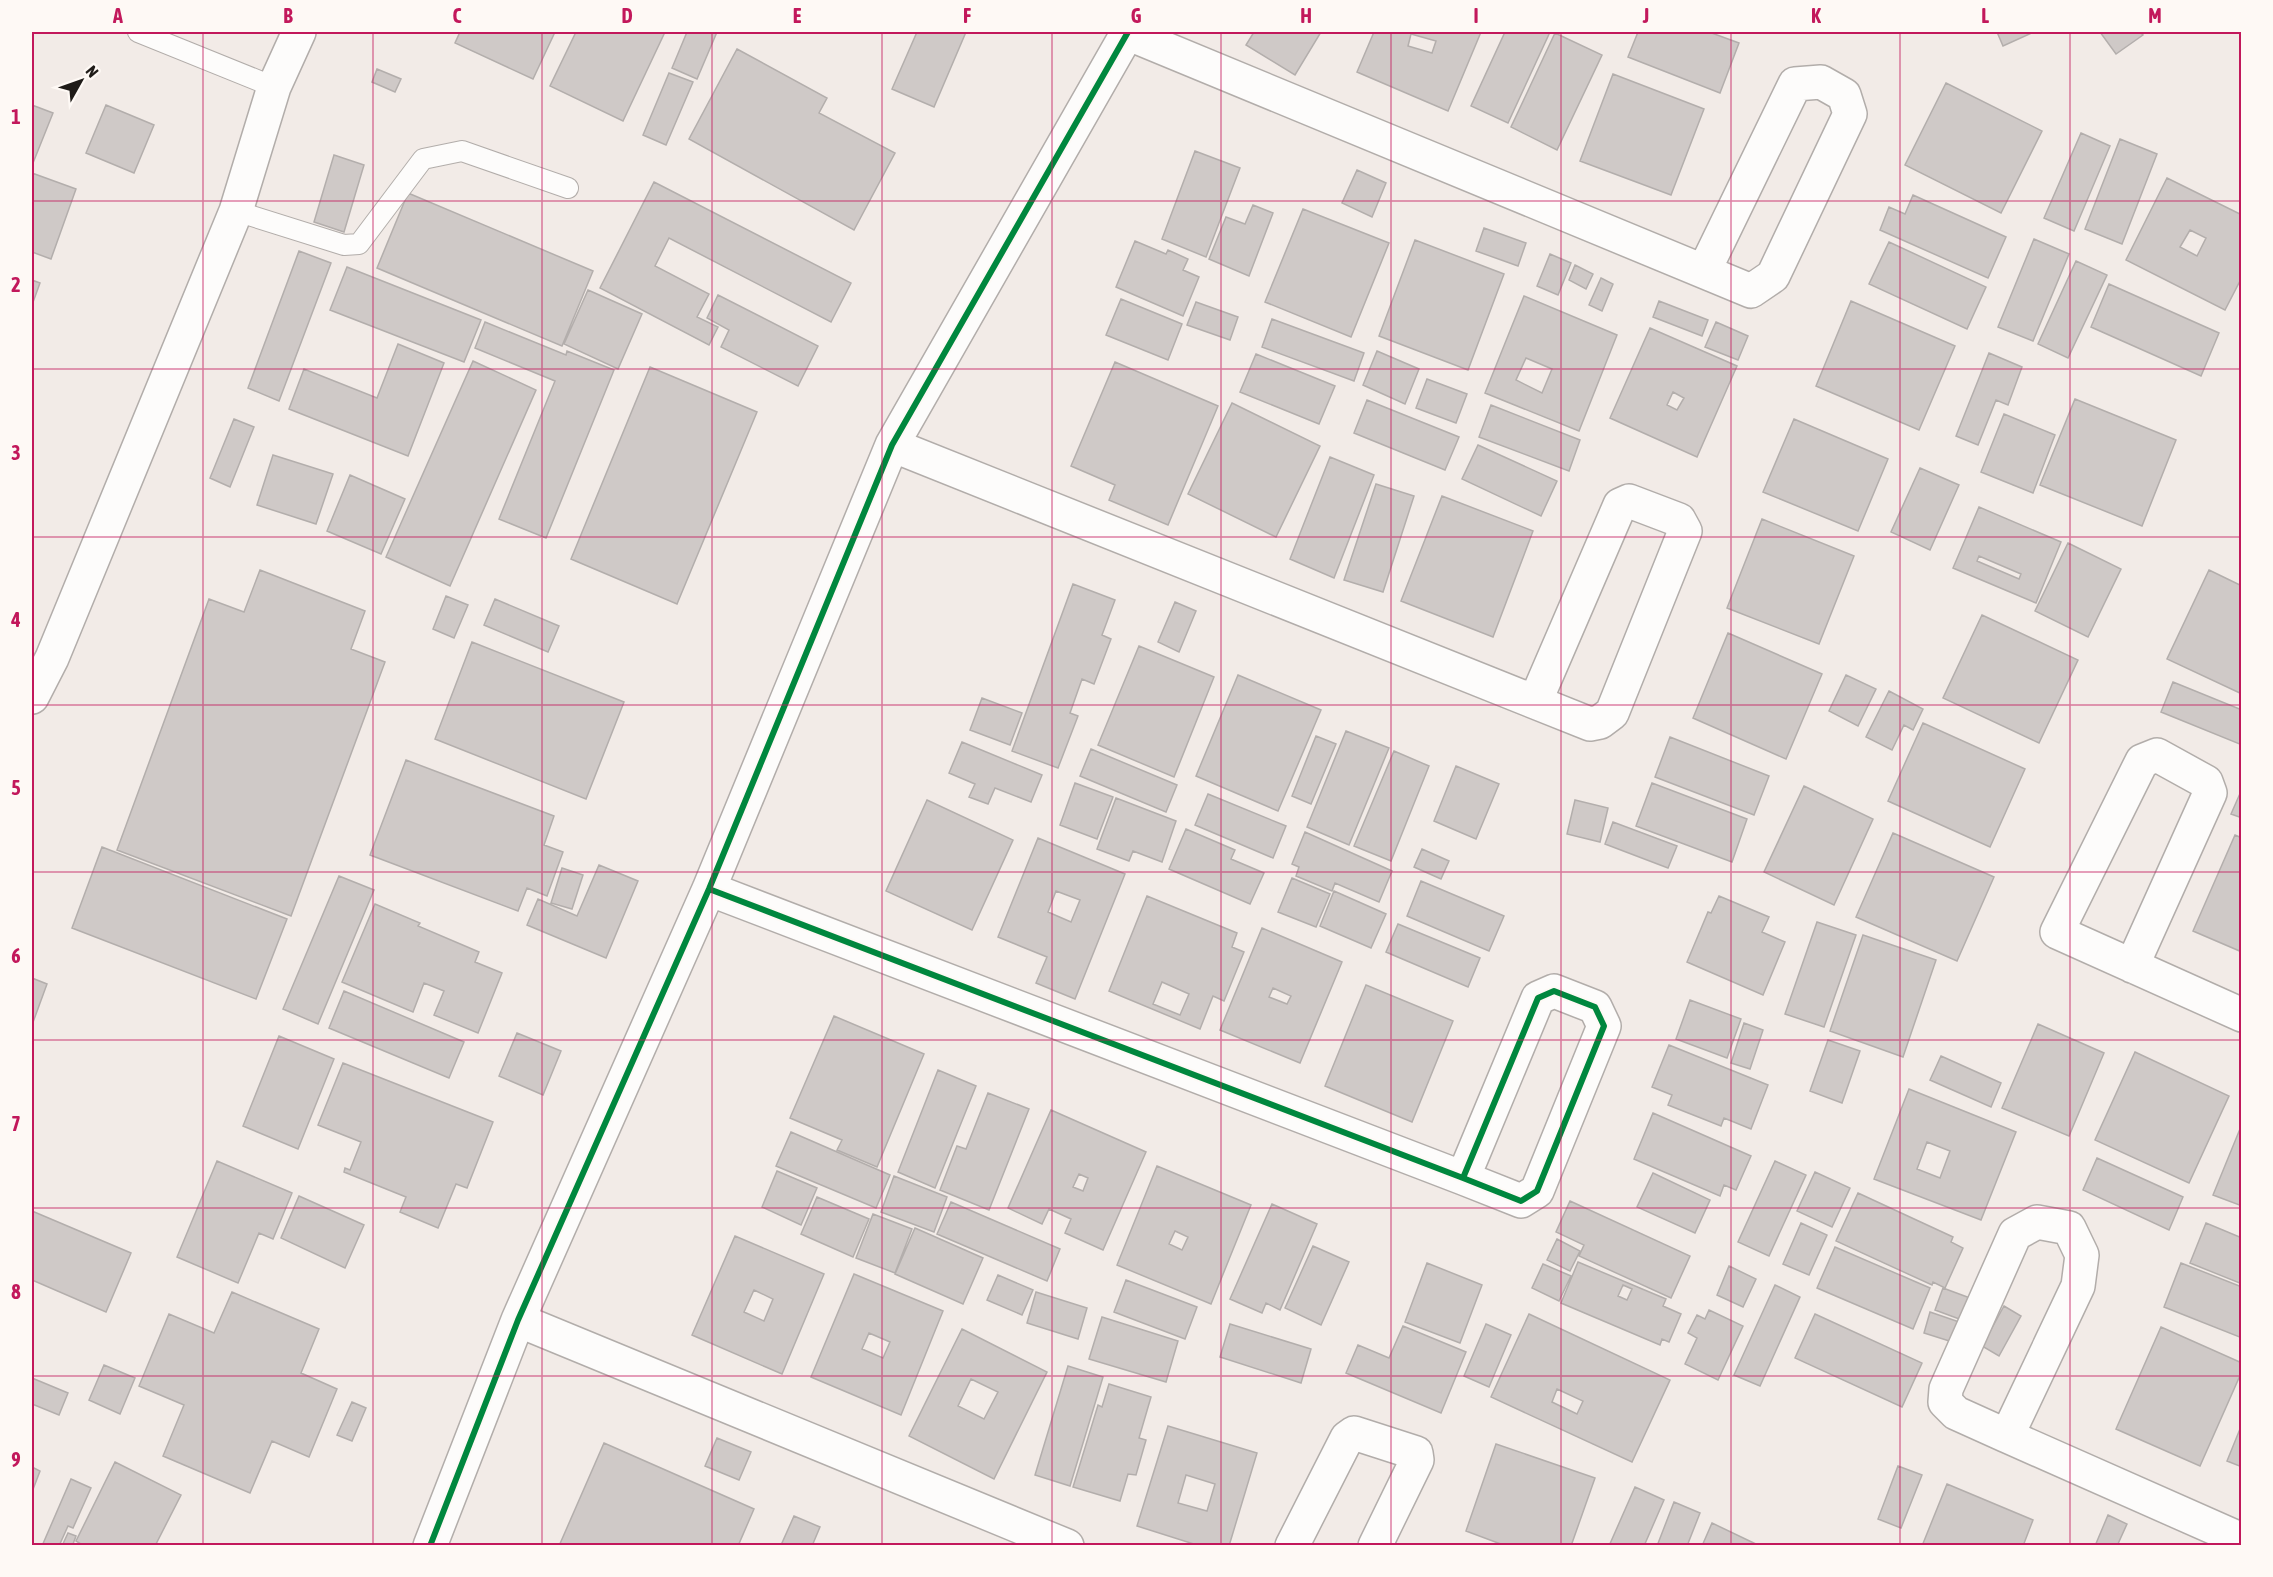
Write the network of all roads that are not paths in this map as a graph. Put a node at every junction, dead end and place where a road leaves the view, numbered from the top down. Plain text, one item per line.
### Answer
1 (138, 32) edge
2 (299, 32) edge
3 (1128, 32) edge
4 (274, 87) junction
5 (568, 188) dead end
6 (236, 212) junction
7 (1704, 271) junction
8 (892, 445) junction
9 (42, 654) edge
10 (32, 697) edge
11 (1535, 702) junction
12 (709, 889) junction
13 (2132, 966) junction
14 (2241, 1015) edge
15 (1463, 1178) junction
16 (518, 1320) junction
17 (2007, 1436) junction
18 (2241, 1540) edge
19 (430, 1545) edge
20 (1067, 1545) edge
21 (1292, 1545) edge
22 (1375, 1545) edge

1 - 4 lane
2 - 4 street
3 - 7 street
3 - 8 street
4 - 6 street
5 - 6 lane
6 - 9 street
7 - 7 street
8 - 11 street
8 - 12 street
9 - 10 street
11 - 11 street
12 - 15 street
12 - 16 street
13 - 13 street
13 - 14 street
15 - 15 street
16 - 19 street
16 - 20 street
17 - 17 street
17 - 18 street
21 - 22 street

